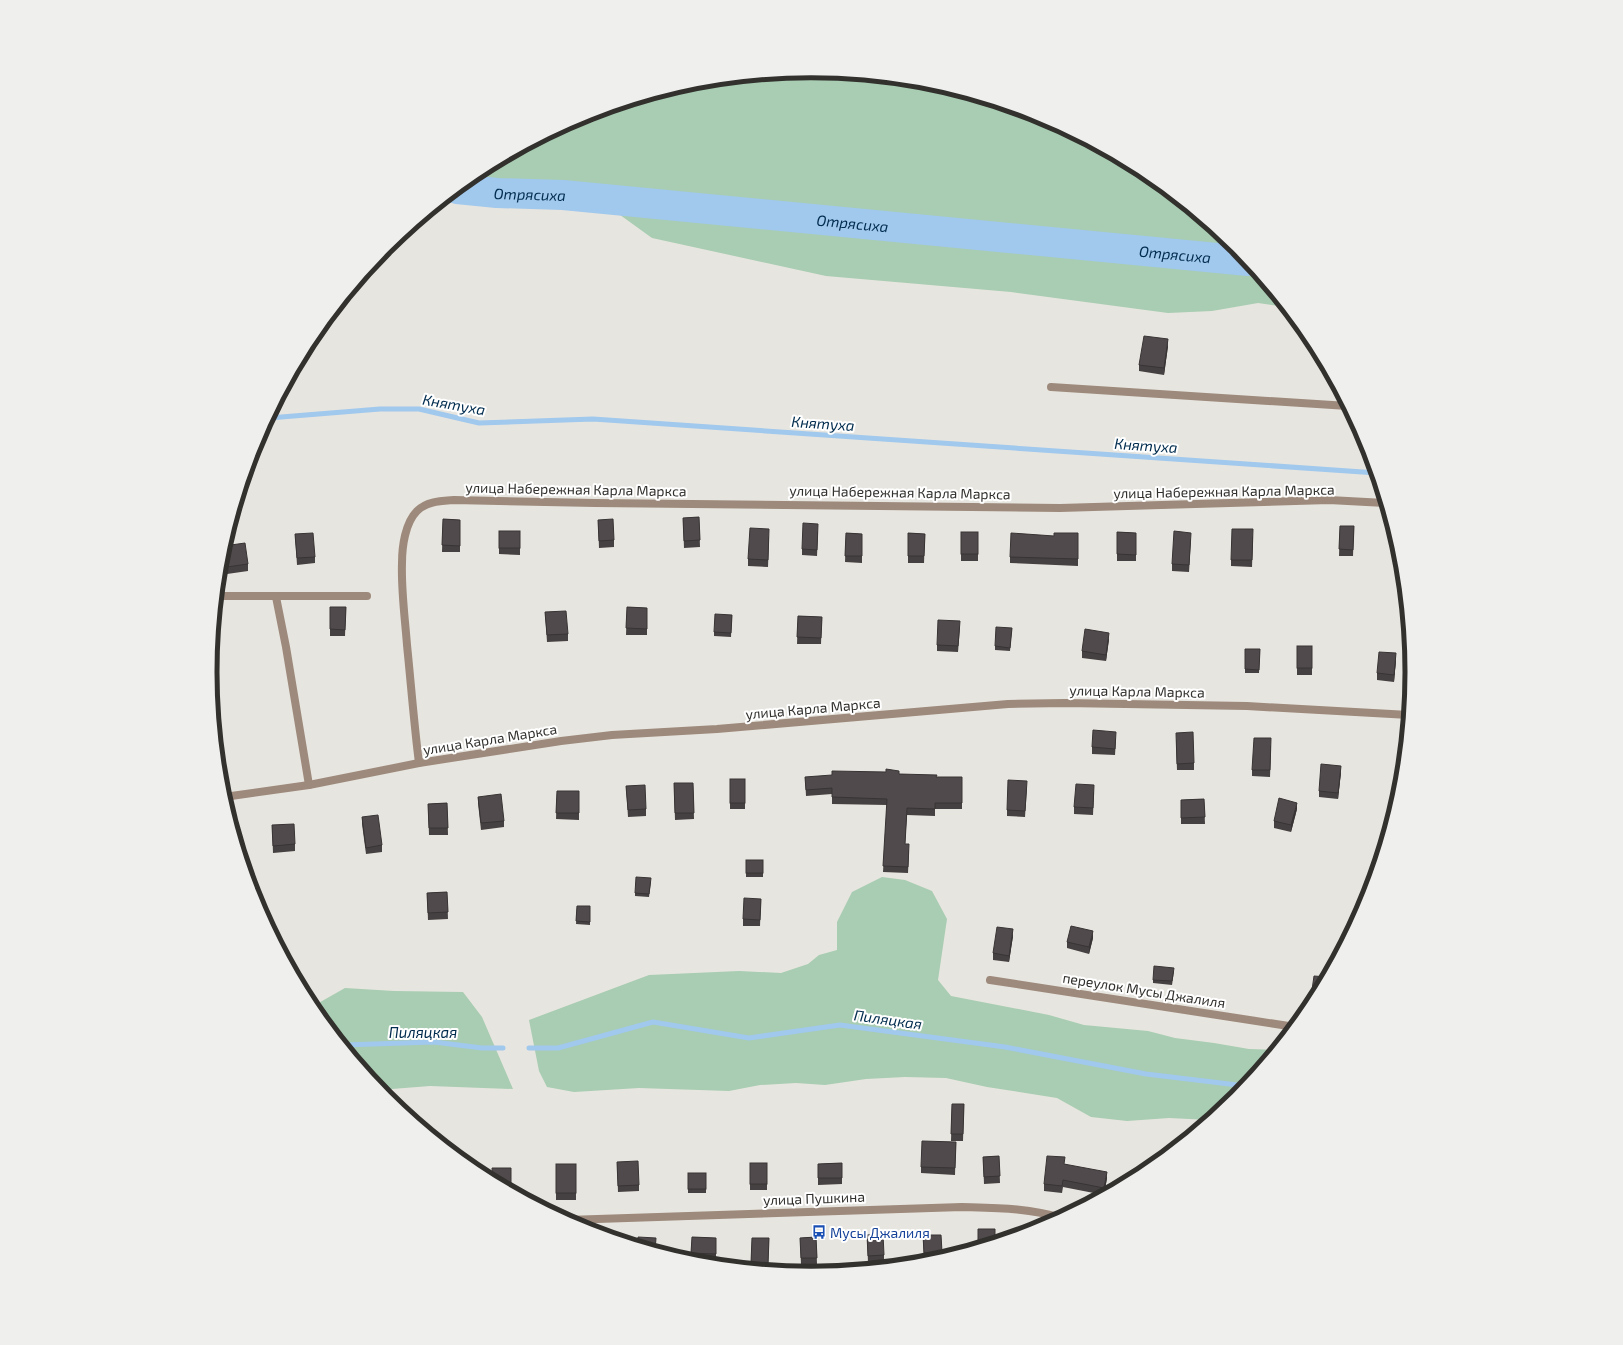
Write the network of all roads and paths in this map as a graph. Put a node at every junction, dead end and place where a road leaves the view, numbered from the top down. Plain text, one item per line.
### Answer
1 (1052, 387) dead end
2 (1343, 406) edge
3 (1381, 503) edge
4 (222, 596) edge
5 (367, 596) dead end
6 (276, 597) junction
7 (1405, 715) edge
8 (419, 763) junction
9 (309, 785) junction
10 (230, 796) edge
11 (990, 980) dead end
12 (1289, 1026) edge
13 (1052, 1216) edge
14 (579, 1220) edge

1 - 2 street
3 - 8 street, улица Набережная Карла Маркса
4 - 6 street
5 - 6 street
6 - 9 street
7 - 8 street, улица Карла Маркса
8 - 9 street, улица Карла Маркса
9 - 10 street, улица Карла Маркса
11 - 12 street, переулок Мусы Джалиля
13 - 14 street, улица Пушкина

